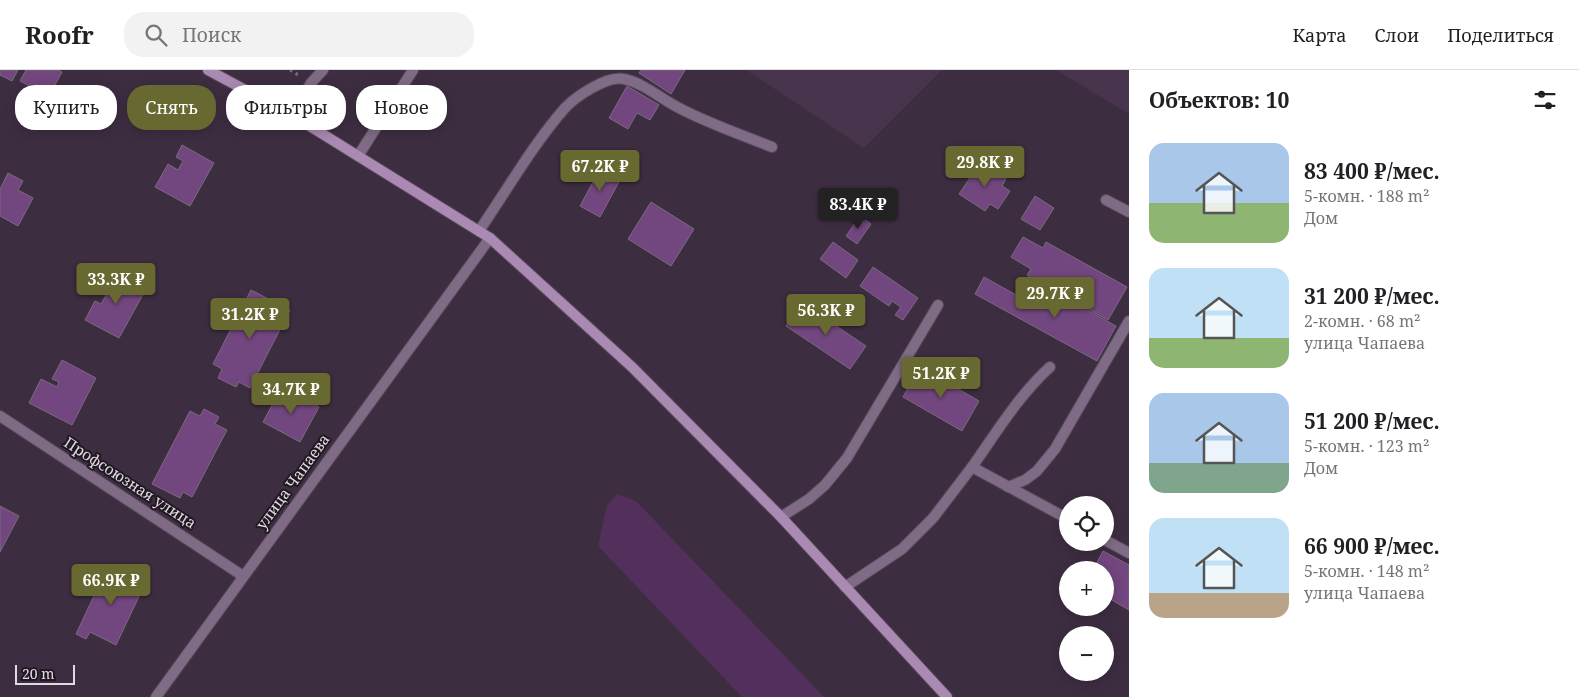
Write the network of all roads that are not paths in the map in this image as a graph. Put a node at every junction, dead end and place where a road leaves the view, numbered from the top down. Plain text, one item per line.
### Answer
1 (208, 70) edge
2 (323, 70) edge
3 (413, 70) edge
4 (236, 85) edge
5 (311, 85) edge
6 (316, 130) edge
7 (772, 147) dead end
8 (358, 156) junction
9 (1106, 200) dead end
10 (1129, 212) edge
11 (479, 231) junction
12 (490, 238) junction
13 (938, 305) dead end
14 (1129, 321) edge
15 (1050, 367) dead end
16 (0, 416) edge
17 (972, 467) junction
18 (1008, 487) junction
19 (1059, 514) edge
20 (781, 517) junction
21 (1114, 545) edge
22 (1129, 553) edge
23 (243, 576) junction
24 (845, 587) junction
25 (156, 697) edge
26 (947, 697) edge

1 - 4 main road
2 - 5 street
3 - 8 street
6 - 8 main road
7 - 11 street
8 - 11 main road
9 - 10 street
11 - 12 main road
12 - 20 main road
12 - 23 street, улица Чапаева
13 - 20 street
14 - 18 street
15 - 17 street
16 - 23 street, Профсоюзная улица
17 - 18 street
17 - 24 street
18 - 19 street
20 - 24 main road
21 - 22 street
23 - 25 street, улица Чапаева
24 - 26 main road

